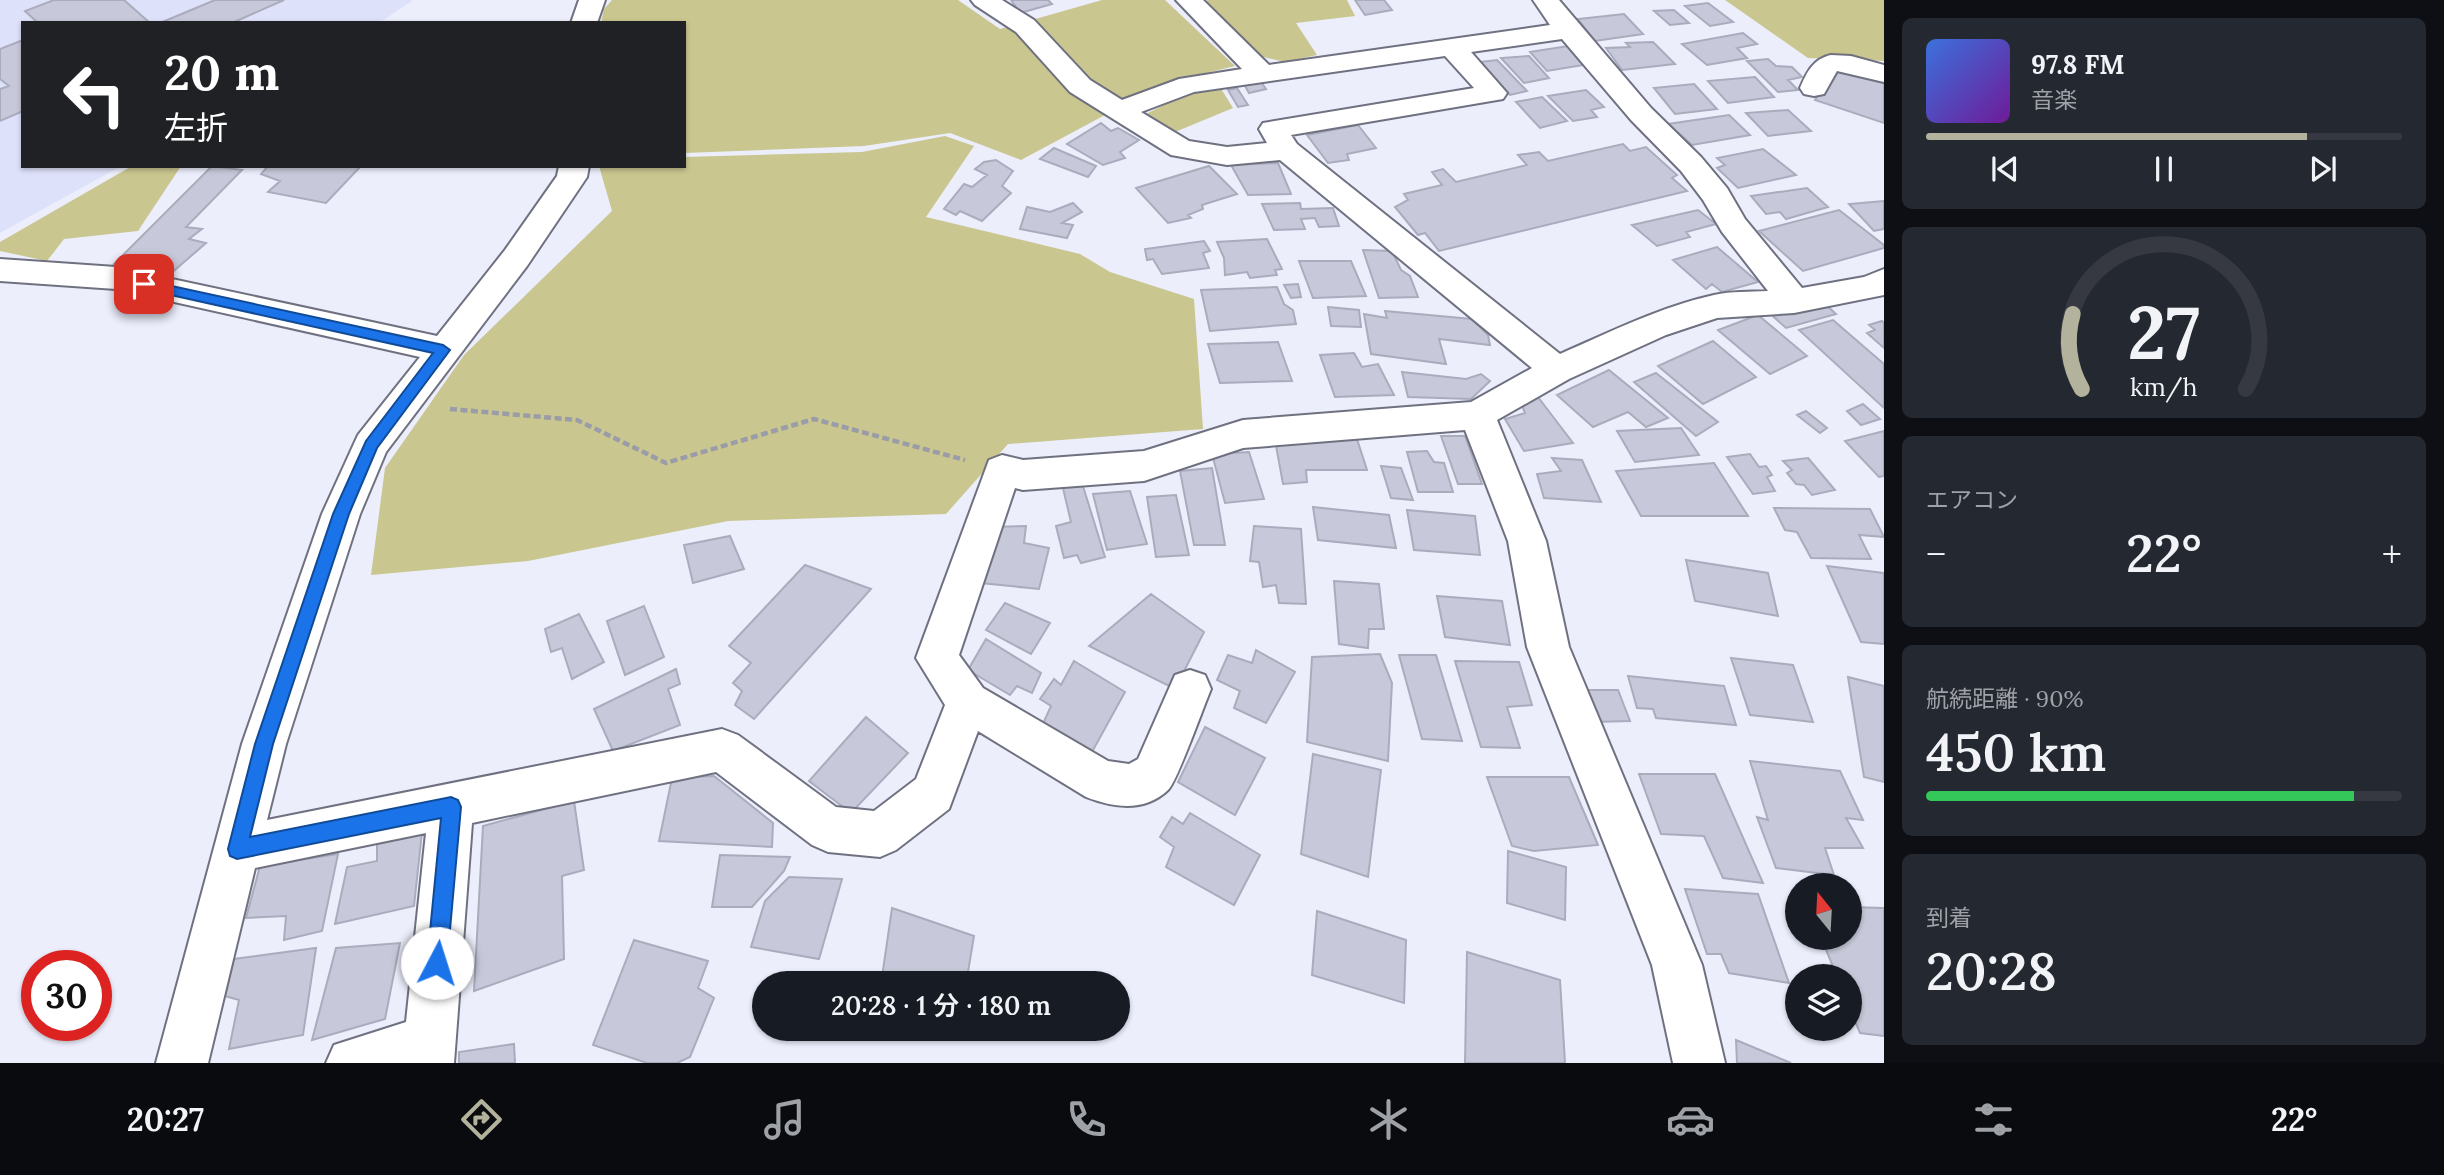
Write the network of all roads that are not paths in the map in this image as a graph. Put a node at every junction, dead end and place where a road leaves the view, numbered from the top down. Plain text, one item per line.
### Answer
1 (592, 0) edge
2 (984, 0) edge
3 (1189, 0) edge
4 (1546, 0) edge
5 (585, 21) edge
6 (1569, 30) junction
7 (1452, 47) junction
8 (1884, 74) edge
9 (1262, 75) junction
10 (1814, 88) dead end
11 (1120, 110) junction
12 (1286, 150) junction
13 (574, 168) edge
14 (0, 270) edge
15 (1884, 280) edge
16 (1794, 301) junction
17 (443, 350) junction
18 (1557, 370) junction
19 (1477, 415) junction
20 (1190, 689) dead end
21 (968, 702) junction
22 (451, 807) junction
23 (237, 849) junction
24 (429, 1052) edge
25 (182, 1063) edge
26 (352, 1063) edge
27 (1699, 1063) edge

1 - 5 street
2 - 11 street
3 - 9 street
4 - 6 street
6 - 7 street
6 - 16 street
7 - 9 street
7 - 12 street
8 - 10 street
9 - 11 street
11 - 12 street
12 - 18 street
13 - 17 street
14 - 17 street
15 - 16 street
16 - 18 street
17 - 23 street
18 - 19 street
19 - 21 street
19 - 27 street
20 - 21 street
21 - 22 street
22 - 23 street
22 - 24 street
23 - 25 street
24 - 26 street

